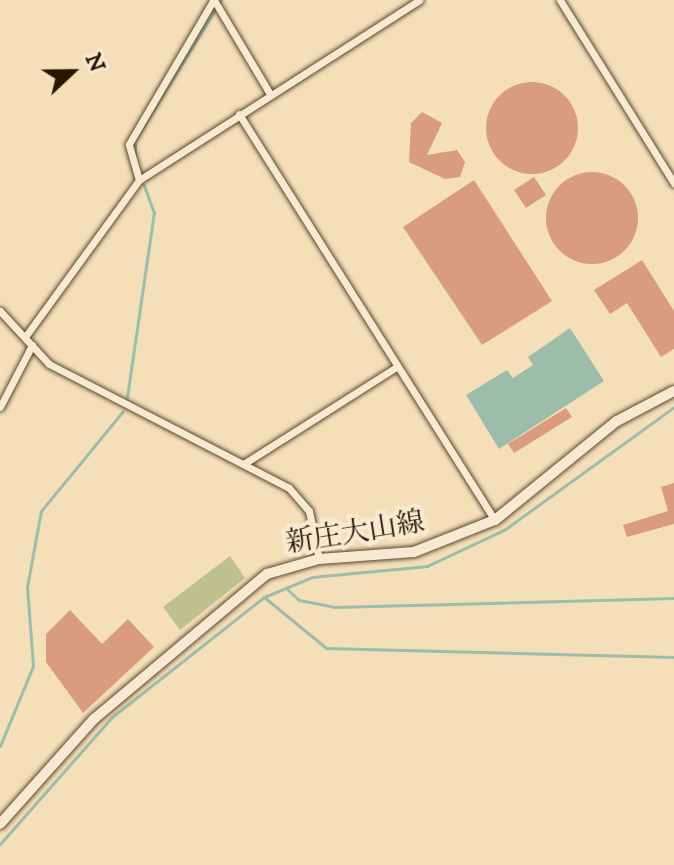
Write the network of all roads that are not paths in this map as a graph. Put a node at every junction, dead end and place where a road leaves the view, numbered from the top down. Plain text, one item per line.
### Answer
1 (419, 0) edge
2 (560, 0) edge
3 (214, 1) edge
4 (270, 94) junction
5 (239, 114) junction
6 (139, 180) junction
7 (674, 183) edge
8 (0, 311) edge
9 (25, 337) junction
10 (32, 345) junction
11 (396, 367) junction
12 (674, 391) edge
13 (0, 407) edge
14 (245, 463) junction
15 (495, 520) junction
16 (319, 559) junction
17 (0, 824) edge

1 - 4 street
2 - 7 street
3 - 4 street
3 - 6 street
4 - 5 street
5 - 6 street
5 - 11 street
6 - 9 street
8 - 9 street
9 - 10 street
10 - 13 street
10 - 14 street
11 - 14 street
11 - 15 street
12 - 15 main road, 新庄大山線
14 - 16 street
15 - 16 main road, 新庄大山線
16 - 17 main road, 新庄大山線

